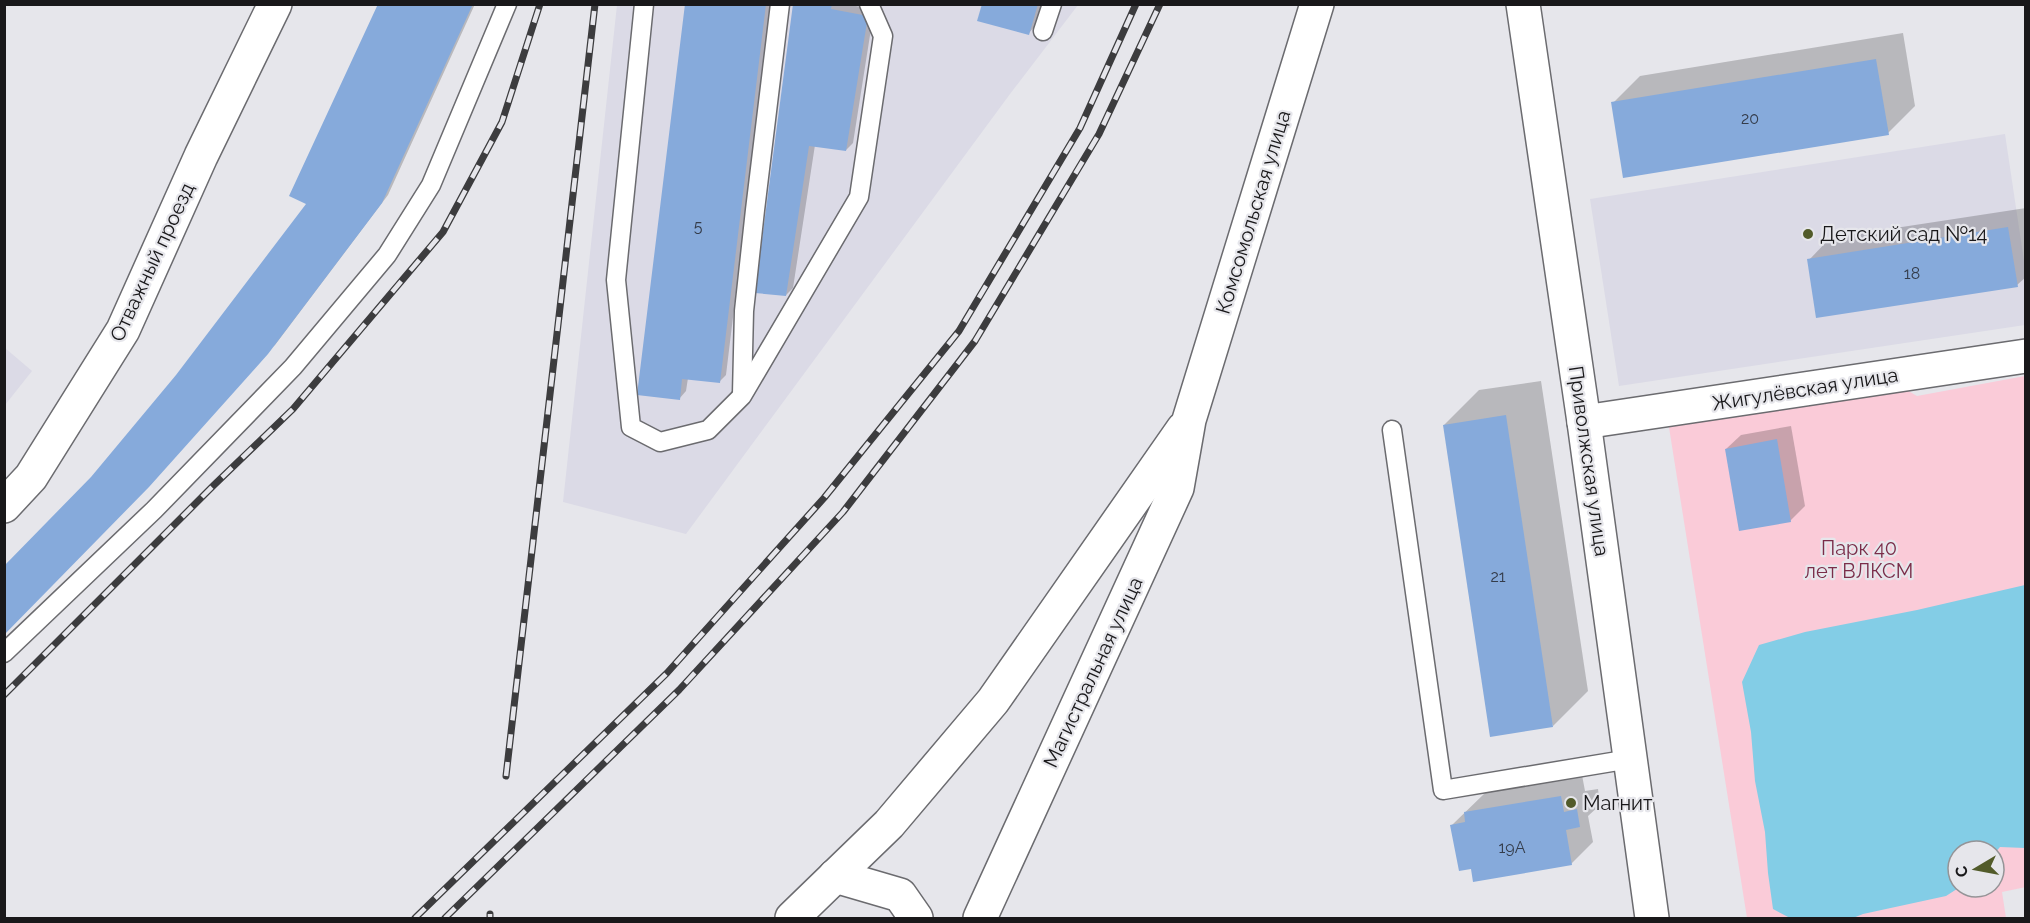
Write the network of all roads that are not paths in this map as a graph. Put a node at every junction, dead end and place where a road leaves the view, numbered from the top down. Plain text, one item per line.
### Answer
1 (276, 4) edge
2 (507, 4) edge
3 (644, 4) edge
4 (780, 4) edge
5 (869, 4) edge
6 (1052, 4) edge
7 (1317, 4) edge
8 (1523, 4) edge
9 (1043, 31) dead end
10 (2025, 356) edge
11 (742, 396) junction
12 (1189, 420) junction
13 (1584, 422) junction
14 (1392, 430) dead end
15 (4, 507) edge
16 (4, 653) edge
17 (1630, 759) junction
18 (836, 876) junction
19 (792, 918) edge
20 (916, 918) edge
21 (980, 918) edge
22 (1652, 918) edge

1 - 15 street, Отважный проезд
2 - 16 lane
3 - 11 lane
4 - 11 lane
5 - 11 lane
6 - 9 lane
7 - 12 street, Комсомольская улица
8 - 13 street, Приволжская улица
10 - 13 street, Жигулёвская улица
12 - 18 street
12 - 21 street, Магистральная улица
13 - 17 street, Приволжская улица
14 - 17 lane
17 - 22 street, Приволжская улица
18 - 19 street
18 - 20 street

